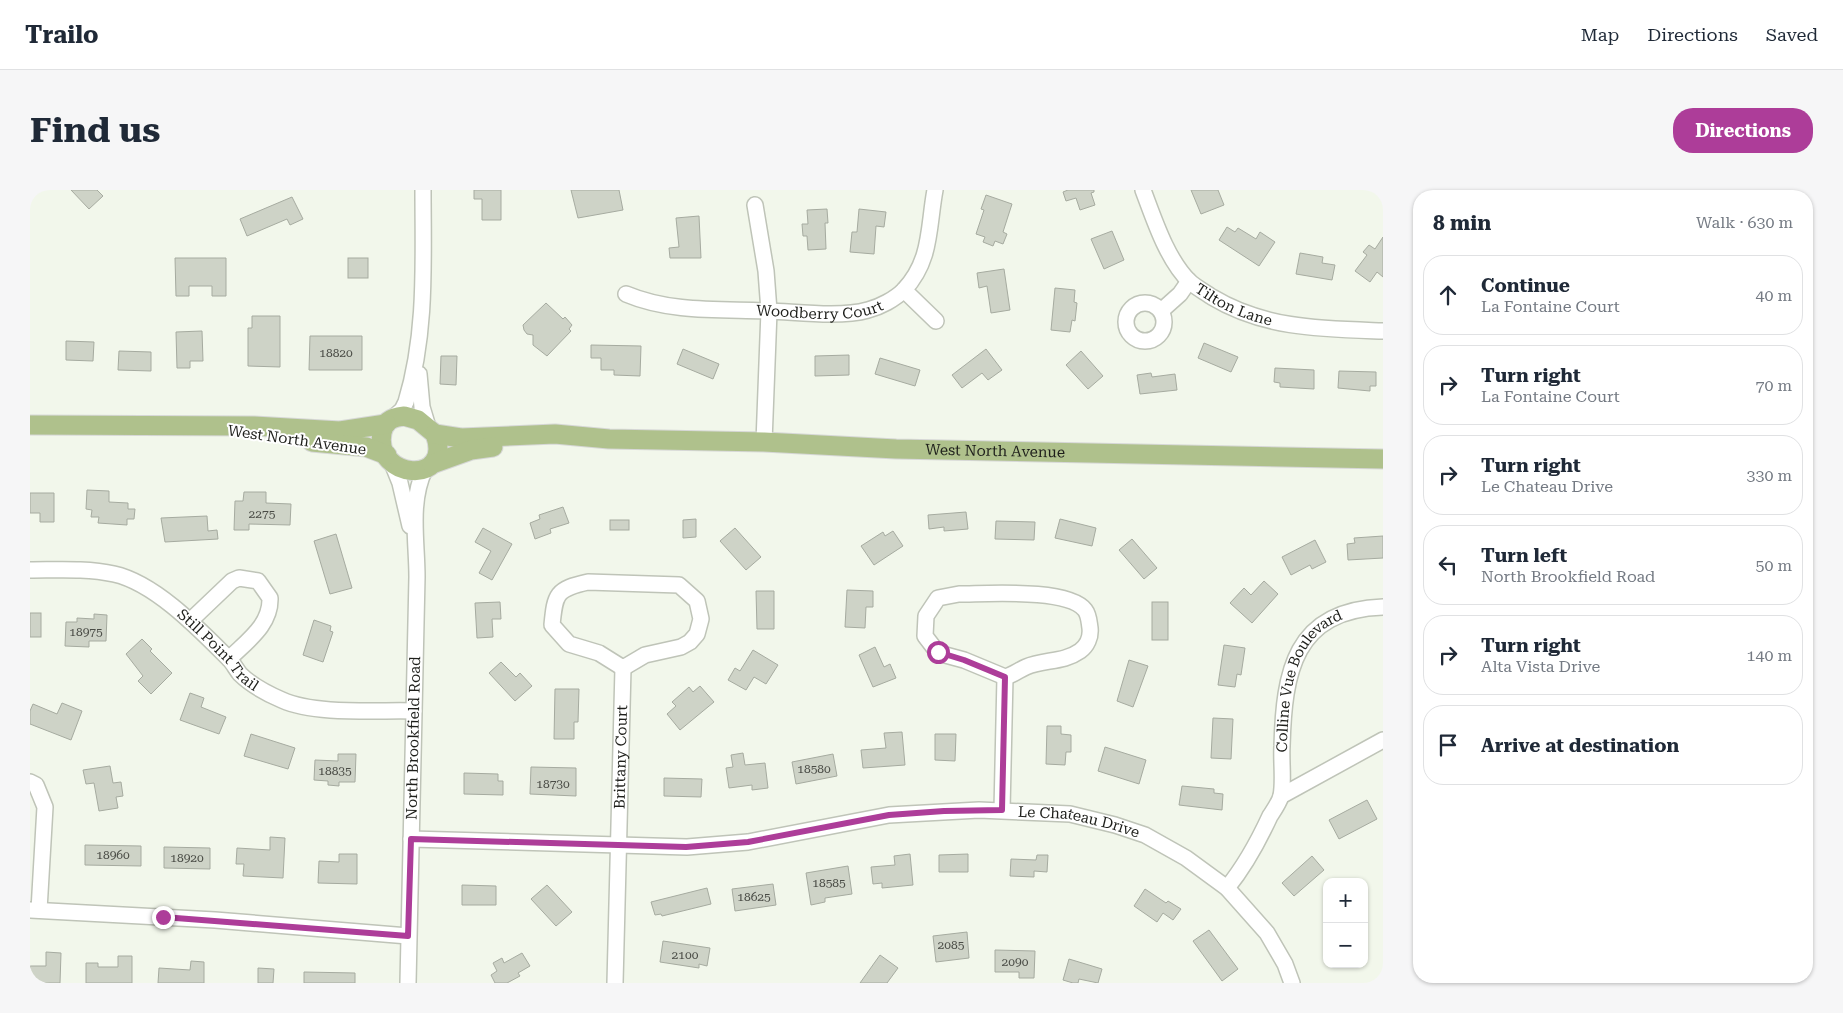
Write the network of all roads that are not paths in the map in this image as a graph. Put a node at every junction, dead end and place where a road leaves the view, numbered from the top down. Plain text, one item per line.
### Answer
1 (423, 190) edge
2 (934, 190) edge
3 (1143, 190) edge
4 (755, 205) dead end
5 (1189, 281) junction
6 (904, 290) junction
7 (626, 294) dead end
8 (769, 311) junction
9 (1161, 311) dead end
10 (936, 321) dead end
11 (1383, 330) edge
12 (418, 347) junction
13 (390, 420) junction
14 (30, 425) edge
15 (207, 427) junction
16 (432, 430) junction
17 (609, 439) junction
18 (764, 442) junction
19 (389, 459) junction
20 (1383, 459) edge
21 (429, 467) junction
22 (416, 554) junction
23 (30, 570) edge
24 (1383, 607) edge
25 (190, 621) junction
26 (229, 659) junction
27 (623, 668) junction
28 (1005, 677) junction
29 (414, 712) junction
30 (1383, 740) edge
31 (30, 782) edge
32 (1281, 796) junction
33 (1002, 810) junction
34 (411, 839) junction
35 (618, 846) junction
36 (1227, 888) junction
37 (35, 910) edge
38 (408, 936) junction
39 (408, 983) edge
40 (615, 983) edge
41 (1292, 983) edge

1 - 12 street
2 - 6 street, Woodberry Court
3 - 5 street, Tilton Lane
4 - 8 street
5 - 9 street
5 - 11 street, Tilton Lane
6 - 8 street, Woodberry Court
6 - 10 street
7 - 8 street, Woodberry Court
8 - 18 street
12 - 13 street
12 - 16 street
13 - 15 main road, West North Avenue
13 - 16 main road
13 - 19 main road
14 - 15 main road, West North Avenue
15 - 19 main road, West North Avenue
16 - 17 main road, West North Avenue
16 - 21 main road
17 - 18 main road, West North Avenue
17 - 21 main road, West North Avenue
18 - 20 main road, West North Avenue
19 - 21 main road
19 - 22 street, North Brookfield Road
21 - 22 street, North Brookfield Road
22 - 29 street, North Brookfield Road
23 - 25 street, Still Point Trail
24 - 32 street, Colline Vue Boulevard
25 - 26 street, Still Point Trail
25 - 26 street
26 - 29 street, Still Point Trail
27 - 27 street
27 - 35 street, Brittany Court
28 - 28 street
28 - 33 street
29 - 34 street, North Brookfield Road
30 - 32 street
31 - 37 street
32 - 36 street, Colline Vue Boulevard
33 - 35 street, Le Chateau Drive
33 - 36 street, Le Chateau Drive
34 - 35 street, Le Chateau Drive
34 - 38 street, North Brookfield Road
35 - 40 street, Brittany Court
36 - 41 street, Le Chateau Drive
37 - 38 street
38 - 39 street, North Brookfield Road

